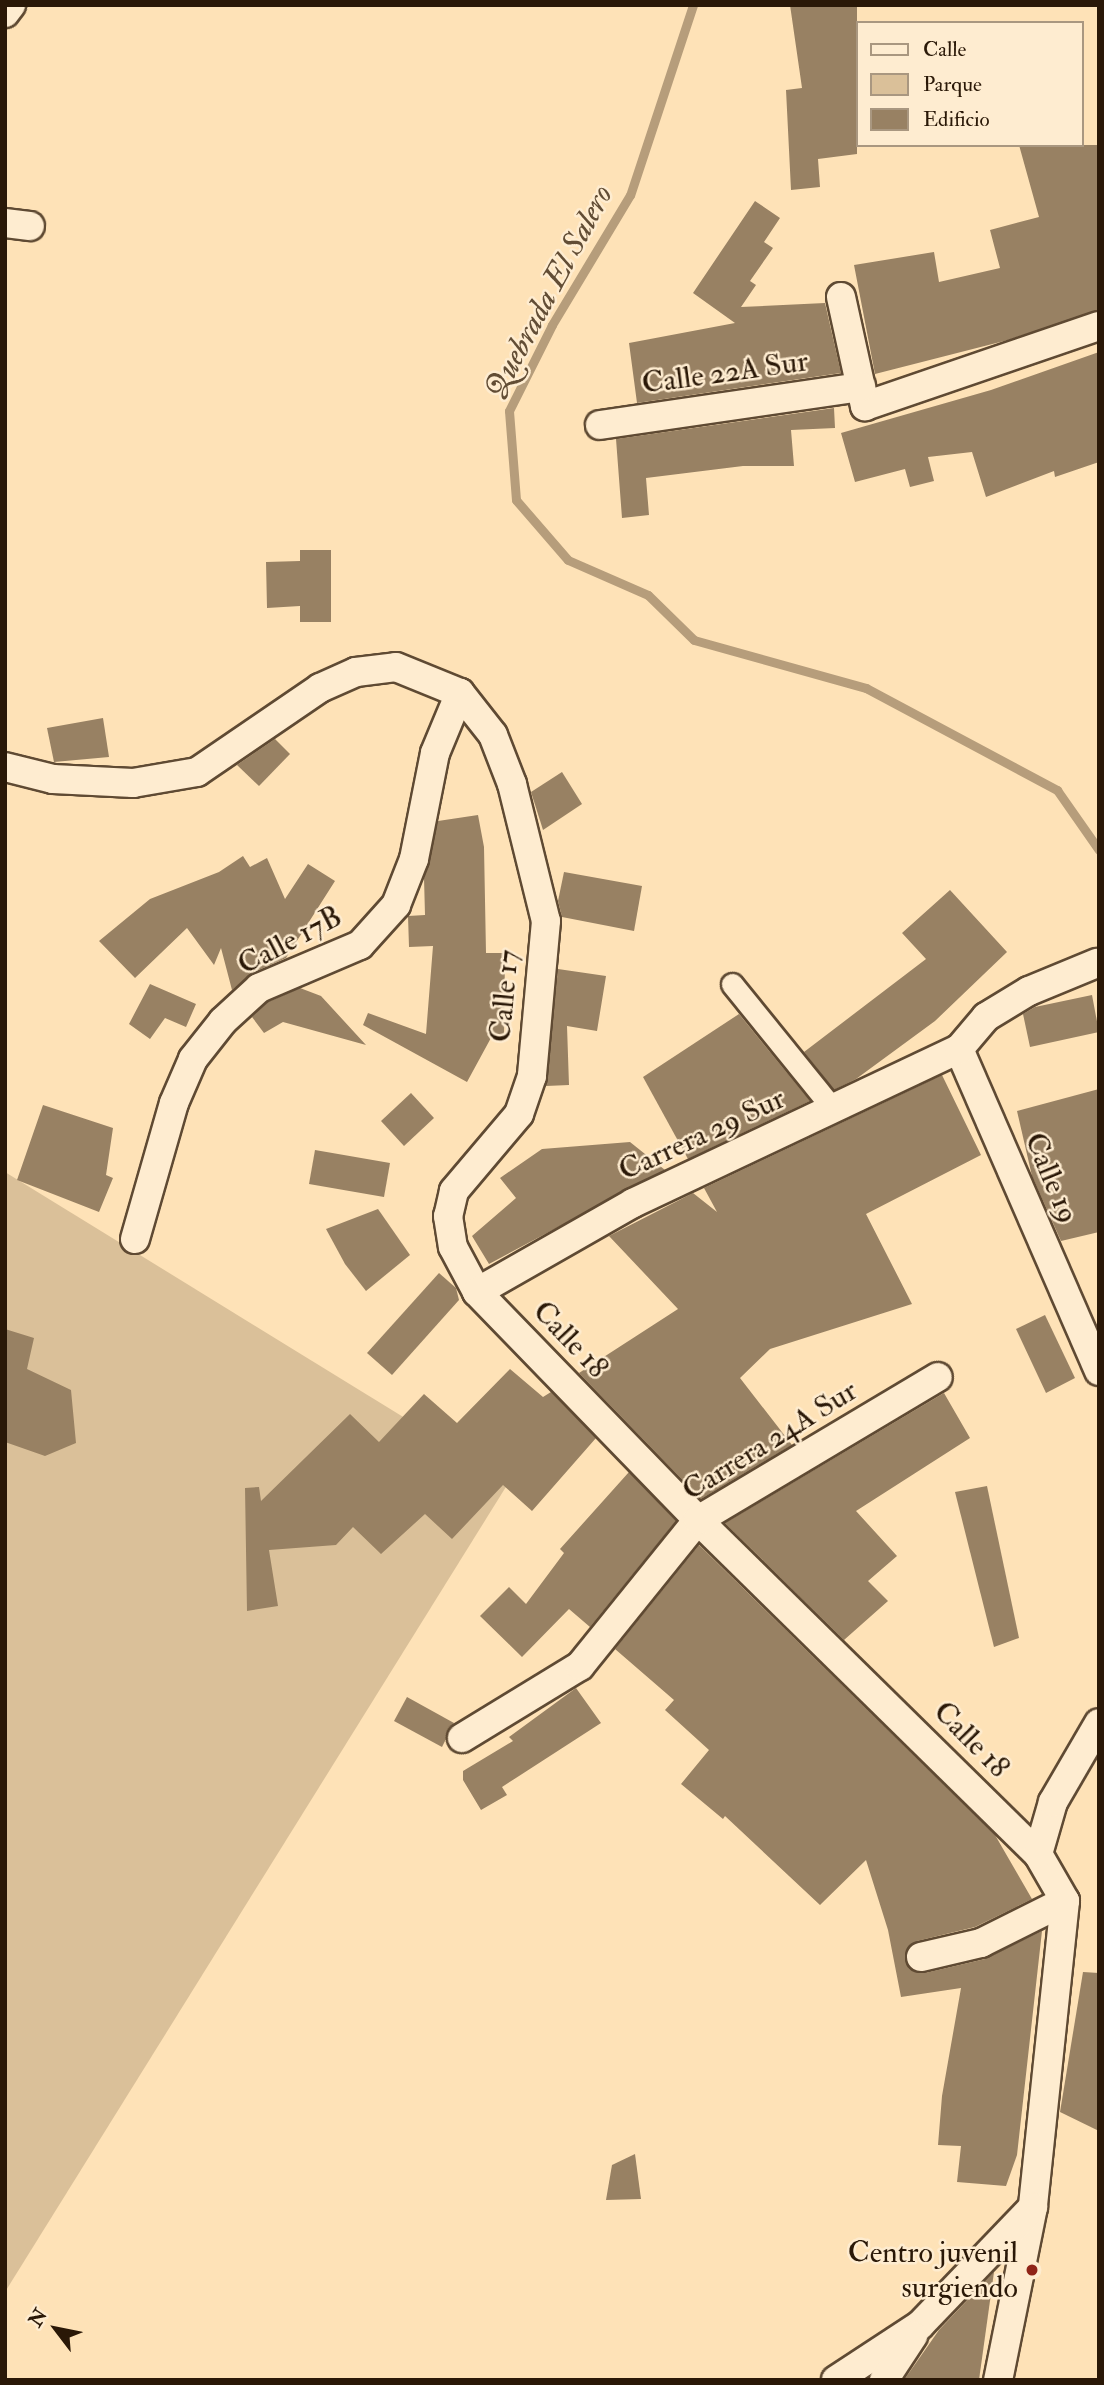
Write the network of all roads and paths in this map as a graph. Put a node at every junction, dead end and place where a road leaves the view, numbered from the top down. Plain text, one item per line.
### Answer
1 (11, 5) edge
2 (5, 13) edge
3 (841, 296) dead end
4 (1099, 326) edge
5 (863, 397) junction
6 (600, 425) dead end
7 (460, 693) junction
8 (5, 766) edge
9 (1097, 963) dead end
10 (732, 984) dead end
11 (960, 1049) junction
12 (834, 1110) junction
13 (135, 1240) dead end
14 (477, 1292) junction
15 (1099, 1371) edge
16 (938, 1377) dead end
17 (698, 1520) junction
18 (1099, 1723) edge
19 (462, 1738) dead end
20 (1038, 1854) junction
21 (1065, 1901) junction
22 (921, 1957) dead end
23 (1033, 2207) junction
24 (920, 2325) junction
25 (836, 2380) edge
26 (884, 2380) edge
27 (998, 2380) edge

1 - 2 street
3 - 5 street
4 - 5 street, Calle 22A Sur
5 - 6 street, Calle 22A Sur
7 - 8 street
7 - 13 street, Calle 17B
7 - 14 street, Calle 17
9 - 11 street
10 - 12 street
11 - 12 street, Carrera 29 Sur
11 - 15 street, Calle 19
12 - 14 street, Carrera 29 Sur
14 - 17 street, Calle 18
16 - 17 street, Carrera 24A Sur
17 - 19 street, Carrera 24A Sur
17 - 20 street, Calle 18
18 - 20 street
20 - 21 street, Calle 18
21 - 22 street
21 - 23 street
23 - 24 street
23 - 27 street
24 - 25 street
24 - 26 street

